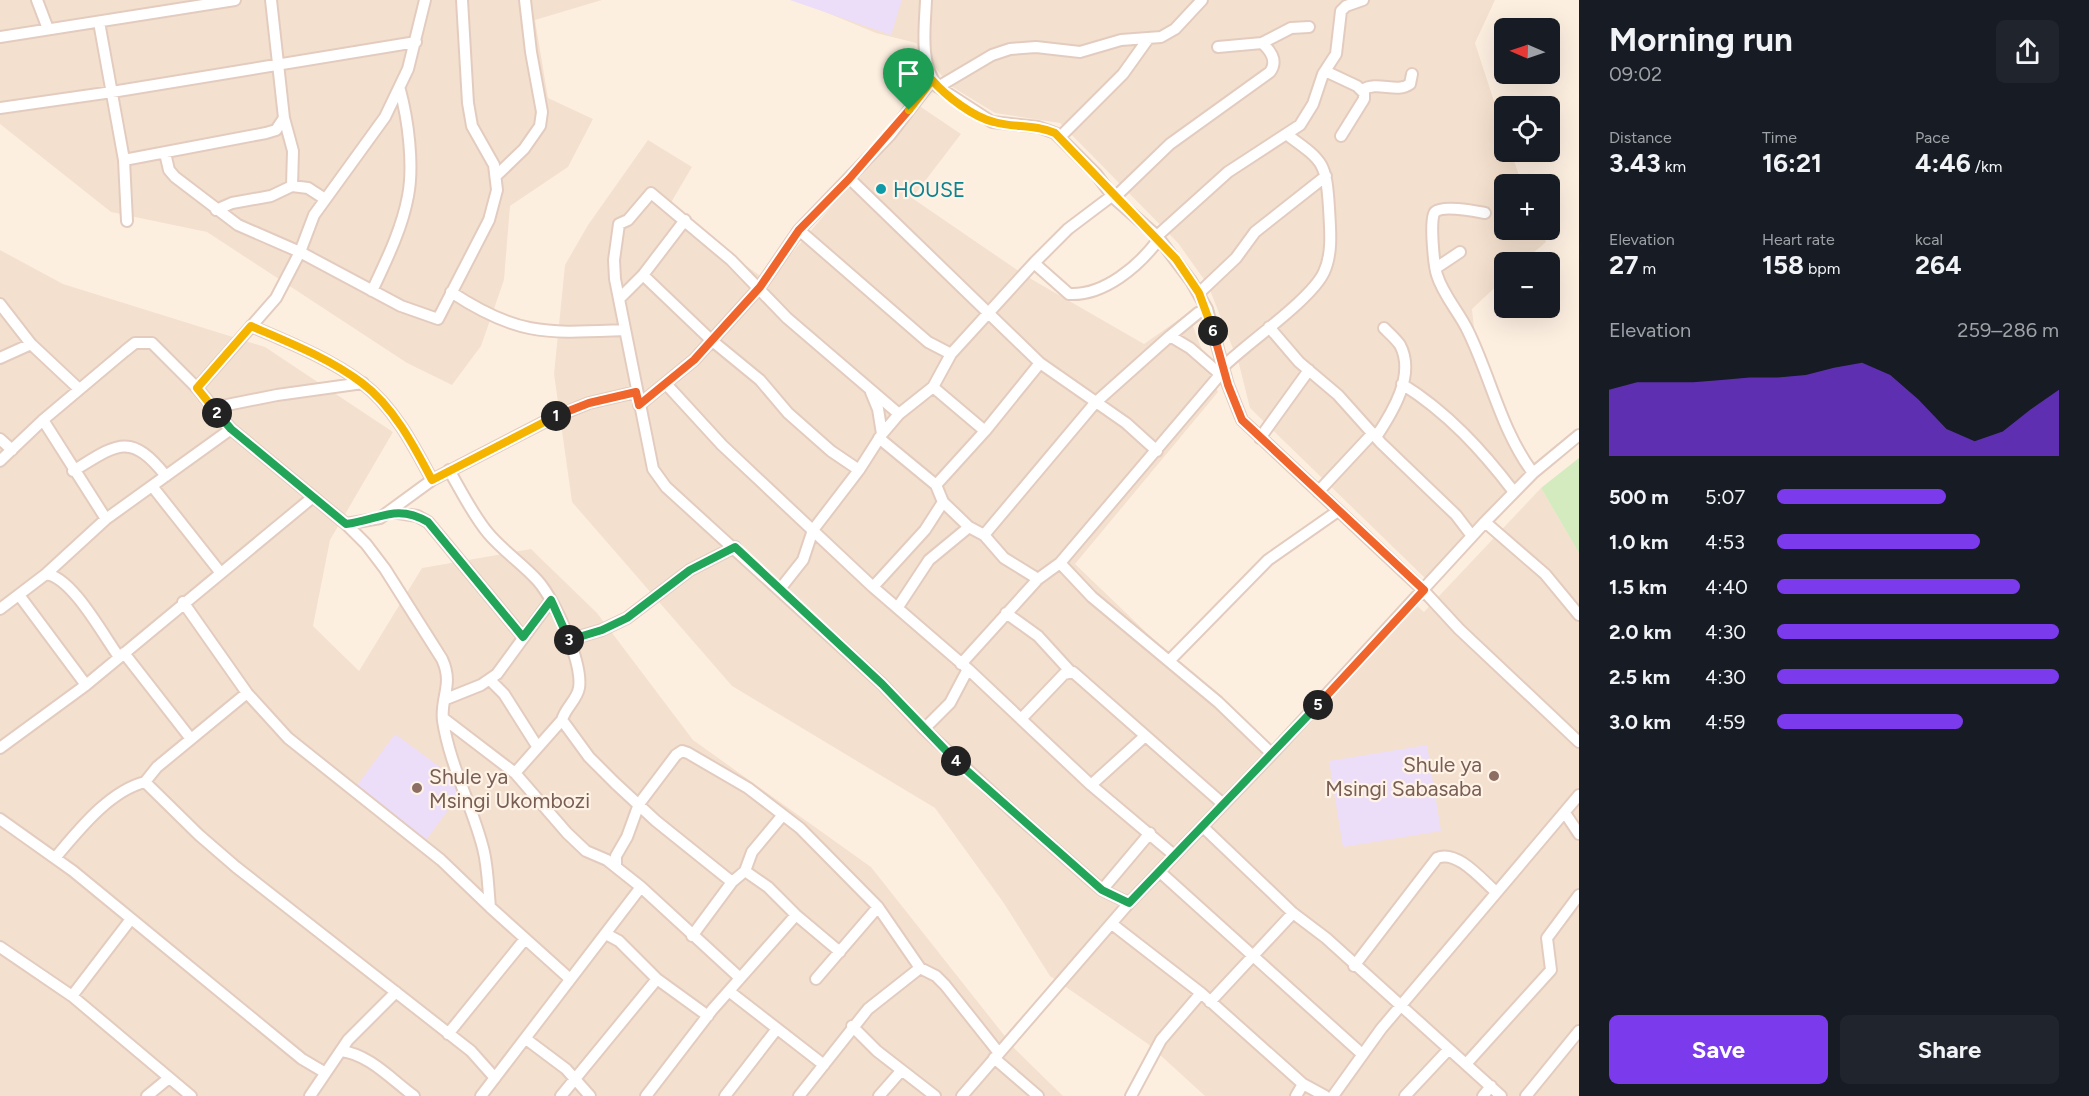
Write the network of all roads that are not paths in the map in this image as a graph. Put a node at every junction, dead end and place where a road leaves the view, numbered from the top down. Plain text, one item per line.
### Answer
1 (37, 0) edge
2 (235, 0) edge
3 (272, 0) edge
4 (425, 0) edge
5 (462, 0) edge
6 (525, 0) edge
7 (926, 0) edge
8 (1202, 0) edge
9 (1363, 0) edge
10 (1190, 4) edge
11 (99, 22) junction
12 (1309, 27) dead end
13 (48, 29) junction
14 (0, 36) edge
15 (1148, 39) junction
16 (416, 42) junction
17 (1262, 43) junction
18 (1218, 47) dead end
19 (278, 63) junction
20 (1325, 71) junction
21 (1412, 74) dead end
22 (935, 83) junction
23 (400, 90) junction
24 (1362, 90) junction
25 (112, 92) junction
26 (0, 108) edge
27 (284, 118) junction
28 (1286, 134) junction
29 (1341, 136) dead end
30 (1060, 137) junction
31 (165, 153) junction
32 (124, 160) junction
33 (497, 175) junction
34 (1326, 176) junction
35 (849, 179) junction
36 (292, 186) junction
37 (1114, 196) junction
38 (325, 199) junction
39 (216, 210) junction
40 (1485, 213) dead end
41 (685, 220) junction
42 (127, 221) dead end
43 (799, 230) junction
44 (1158, 238) junction
45 (300, 252) junction
46 (1460, 252) dead end
47 (1034, 263) junction
48 (1436, 268) junction
49 (643, 275) junction
50 (760, 287) junction
51 (372, 291) junction
52 (452, 292) junction
53 (1199, 293) junction
54 (618, 299) junction
55 (0, 304) edge
56 (1207, 309) junction
57 (989, 312) junction
58 (251, 326) junction
59 (1269, 327) junction
60 (1384, 328) dead end
61 (626, 330) junction
62 (1170, 336) junction
63 (710, 339) junction
64 (31, 344) junction
65 (951, 354) junction
66 (0, 358) edge
67 (1040, 363) junction
68 (1309, 370) junction
69 (1223, 371) junction
70 (363, 383) junction
71 (1402, 384) junction
72 (667, 385) junction
73 (865, 385) junction
74 (933, 387) junction
75 (197, 388) junction
76 (79, 389) junction
77 (636, 392) junction
78 (1095, 403) junction
79 (639, 405) junction
80 (212, 408) junction
81 (899, 414) junction
82 (43, 420) junction
83 (231, 429) junction
84 (985, 431) junction
85 (1375, 435) junction
86 (1579, 435) edge
87 (881, 436) junction
88 (1260, 438) junction
89 (0, 439) edge
90 (12, 450) junction
91 (1157, 451) junction
92 (0, 461) edge
93 (449, 470) junction
94 (859, 470) junction
95 (74, 471) junction
96 (1533, 473) junction
97 (166, 476) junction
98 (432, 480) junction
99 (936, 485) junction
100 (152, 486) junction
101 (1318, 492) junction
102 (1514, 492) junction
103 (313, 496) junction
104 (943, 502) junction
105 (1338, 511) junction
106 (392, 512) junction
107 (106, 519) junction
108 (1485, 522) junction
109 (346, 524) junction
110 (969, 527) junction
111 (813, 531) junction
112 (984, 536) junction
113 (1472, 536) junction
114 (735, 547) junction
115 (1060, 563) junction
116 (220, 572) junction
117 (46, 574) junction
118 (1038, 579) junction
119 (873, 587) junction
120 (780, 589) junction
121 (1424, 590) junction
122 (19, 595) junction
123 (551, 600) junction
124 (183, 602) junction
125 (898, 607) junction
126 (0, 609) edge
127 (1005, 613) junction
128 (1579, 615) edge
129 (523, 637) junction
130 (568, 640) junction
131 (122, 655) junction
132 (1170, 660) junction
133 (965, 666) junction
134 (1070, 671) junction
135 (490, 680) junction
136 (86, 685) junction
137 (247, 693) junction
138 (446, 699) junction
139 (443, 718) junction
140 (1022, 718) junction
141 (562, 720) junction
142 (924, 729) junction
143 (1573, 729) edge
144 (1144, 737) junction
145 (191, 739) junction
146 (1579, 742) edge
147 (537, 746) junction
148 (0, 748) edge
149 (1272, 754) junction
150 (515, 772) junction
151 (145, 782) junction
152 (1091, 785) junction
153 (1579, 795) edge
154 (639, 804) junction
155 (1223, 804) junction
156 (1565, 813) junction
157 (782, 816) junction
158 (0, 819) edge
159 (1203, 827) junction
160 (1149, 833) junction
161 (1579, 834) edge
162 (1174, 855) junction
163 (55, 858) junction
164 (616, 867) junction
165 (745, 871) junction
166 (1160, 872) junction
167 (732, 882) junction
168 (640, 887) junction
169 (1102, 890) junction
170 (1497, 892) junction
171 (1579, 895) edge
172 (1129, 903) junction
173 (878, 906) junction
174 (490, 907) junction
175 (1293, 913) junction
176 (796, 915) junction
177 (131, 919) junction
178 (1112, 924) junction
179 (606, 934) junction
180 (692, 936) junction
181 (525, 939) junction
182 (0, 947) edge
183 (840, 951) junction
184 (1251, 957) junction
185 (1354, 966) junction
186 (920, 968) junction
187 (740, 978) junction
188 (570, 979) junction
189 (657, 979) junction
190 (816, 979) dead end
191 (396, 992) junction
192 (730, 992) junction
193 (72, 996) junction
194 (1206, 997) junction
195 (1401, 1006) junction
196 (708, 1016) junction
197 (852, 1026) junction
198 (776, 1030) junction
199 (1579, 1031) edge
200 (448, 1034) junction
201 (526, 1039) junction
202 (1449, 1049) junction
203 (341, 1051) junction
204 (1362, 1054) junction
205 (997, 1056) junction
206 (1466, 1064) junction
207 (824, 1065) junction
208 (901, 1071) junction
209 (324, 1072) junction
210 (169, 1078) junction
211 (495, 1078) junction
212 (574, 1079) junction
213 (1303, 1084) junction
214 (1491, 1086) junction
215 (728, 1094) edge
216 (147, 1096) edge
217 (191, 1096) edge
218 (310, 1096) edge
219 (414, 1096) edge
220 (481, 1096) edge
221 (561, 1096) edge
222 (590, 1096) edge
223 (646, 1096) edge
224 (799, 1096) edge
225 (879, 1096) edge
226 (935, 1096) edge
227 (962, 1096) edge
228 (1038, 1096) edge
229 (1131, 1096) edge
230 (1296, 1096) edge
231 (1325, 1096) edge
232 (1333, 1096) edge
233 (1405, 1096) edge
234 (1483, 1096) edge
235 (1501, 1096) edge
236 (1526, 1096) edge

1 - 13 street
2 - 11 street
3 - 19 street
4 - 16 street
5 - 33 street
6 - 33 street
7 - 22 street
8 - 10 street
9 - 20 street
10 - 15 street
11 - 13 street
11 - 25 street
12 - 17 street
13 - 14 street
15 - 22 street
15 - 30 street
16 - 19 street
16 - 23 street
17 - 18 street
17 - 37 street
19 - 25 street
19 - 27 street
20 - 24 street
20 - 28 street
21 - 24 street
22 - 30 street
22 - 35 street
23 - 38 street
23 - 51 street
24 - 29 street
25 - 26 street
25 - 32 street
27 - 31 street
27 - 36 street
28 - 34 street
28 - 44 street
30 - 37 street
31 - 32 street
31 - 39 street
32 - 42 street
33 - 52 street
34 - 53 street
34 - 59 street
35 - 43 street
35 - 57 street
36 - 38 street
36 - 39 street
37 - 44 street
37 - 47 street
38 - 45 street
39 - 45 street
40 - 48 street
41 - 49 street
41 - 50 street
41 - 54 street
43 - 50 street
43 - 65 street
44 - 47 street
44 - 53 street
45 - 51 street
45 - 58 street
46 - 48 street
47 - 57 street
48 - 96 street
49 - 54 street
49 - 63 street
50 - 63 street
50 - 73 street
51 - 52 street
52 - 61 street
53 - 56 street
54 - 61 street
55 - 64 street
56 - 62 street
56 - 69 street
57 - 65 street
57 - 67 street
58 - 70 street
58 - 75 street
59 - 68 street
59 - 69 street
60 - 71 street
61 - 77 street
62 - 69 street
62 - 78 street
63 - 72 street
63 - 94 street
64 - 66 street
64 - 76 street
65 - 74 street
67 - 78 street
67 - 84 street
68 - 85 street
68 - 88 street
69 - 88 street
69 - 91 street
70 - 80 street
70 - 98 street
71 - 85 street
71 - 102 street
72 - 79 street
72 - 111 street
73 - 81 street
73 - 87 street
74 - 81 street
74 - 84 street
75 - 76 street
75 - 80 street
76 - 82 street
77 - 79 street
77 - 93 street
78 - 91 street
78 - 112 street
79 - 114 street
80 - 83 street
81 - 87 street
82 - 90 street
82 - 95 street
83 - 97 street
83 - 103 street
84 - 99 street
85 - 101 street
85 - 113 street
86 - 96 street
87 - 94 street
87 - 99 street
88 - 101 street
89 - 90 street
90 - 92 street
91 - 115 street
93 - 98 street
93 - 123 street
94 - 111 street
95 - 97 street
95 - 107 street
96 - 102 street
97 - 100 street
98 - 106 street
99 - 104 street
100 - 107 street
100 - 116 street
101 - 105 street
102 - 108 street
103 - 109 street
103 - 116 street
104 - 110 street
104 - 119 street
105 - 121 street
105 - 132 street
106 - 109 street
106 - 129 street
107 - 117 street
108 - 113 street
108 - 128 street
109 - 138 street
110 - 112 street
110 - 125 street
111 - 119 street
111 - 120 street
112 - 118 street
113 - 121 street
114 - 120 street
114 - 130 street
115 - 118 street
115 - 132 street
116 - 124 street
117 - 122 street
117 - 131 street
118 - 127 street
119 - 125 street
120 - 142 street
121 - 143 street
121 - 149 street
122 - 126 street
122 - 136 street
123 - 129 street
123 - 130 street
124 - 131 street
124 - 137 street
125 - 133 street
127 - 133 street
127 - 134 street
129 - 135 street
130 - 141 street
131 - 136 street
131 - 145 street
132 - 149 street
133 - 140 street
133 - 142 street
134 - 140 street
134 - 144 street
135 - 138 street
135 - 147 street
136 - 148 street
137 - 145 street
137 - 174 street
138 - 139 street
139 - 150 street
139 - 174 street
140 - 152 street
141 - 147 street
141 - 154 street
142 - 169 street
143 - 146 street
144 - 152 street
144 - 155 street
145 - 151 street
147 - 150 street
149 - 155 street
150 - 164 street
151 - 163 street
151 - 191 street
152 - 160 street
153 - 156 street
154 - 157 street
154 - 164 street
154 - 167 street
155 - 159 street
156 - 161 street
156 - 170 street
157 - 165 street
157 - 173 street
158 - 163 street
159 - 162 street
159 - 175 street
160 - 162 street
160 - 169 street
162 - 166 street
163 - 177 street
164 - 168 street
165 - 167 street
165 - 176 street
166 - 172 street
166 - 184 street
167 - 180 street
168 - 179 street
168 - 180 street
169 - 172 street
170 - 185 street
170 - 195 street
171 - 206 street
172 - 178 street
173 - 183 street
173 - 186 street
174 - 181 street
175 - 184 street
175 - 185 street
176 - 183 street
176 - 187 street
177 - 193 street
177 - 209 street
178 - 194 street
178 - 205 street
179 - 188 street
179 - 189 street
180 - 187 street
181 - 188 street
181 - 200 street
182 - 193 street
183 - 190 street
184 - 194 street
184 - 204 street
185 - 195 street
186 - 197 street
186 - 205 street
187 - 192 street
188 - 201 street
189 - 196 street
189 - 212 street
191 - 200 street
191 - 203 street
192 - 196 street
192 - 198 street
193 - 210 street
194 - 213 street
194 - 229 street
195 - 202 street
195 - 204 street
196 - 223 street
197 - 207 street
197 - 208 street
198 - 207 street
198 - 215 street
199 - 236 street
200 - 211 street
201 - 211 street
201 - 212 street
202 - 206 street
202 - 233 street
203 - 209 street
203 - 219 street
204 - 232 street
205 - 227 street
205 - 228 street
206 - 214 street
207 - 224 street
208 - 225 street
208 - 226 street
209 - 218 street
210 - 216 street
210 - 217 street
211 - 220 street
212 - 221 street
212 - 222 street
213 - 230 street
213 - 231 street
214 - 234 street
214 - 235 street

